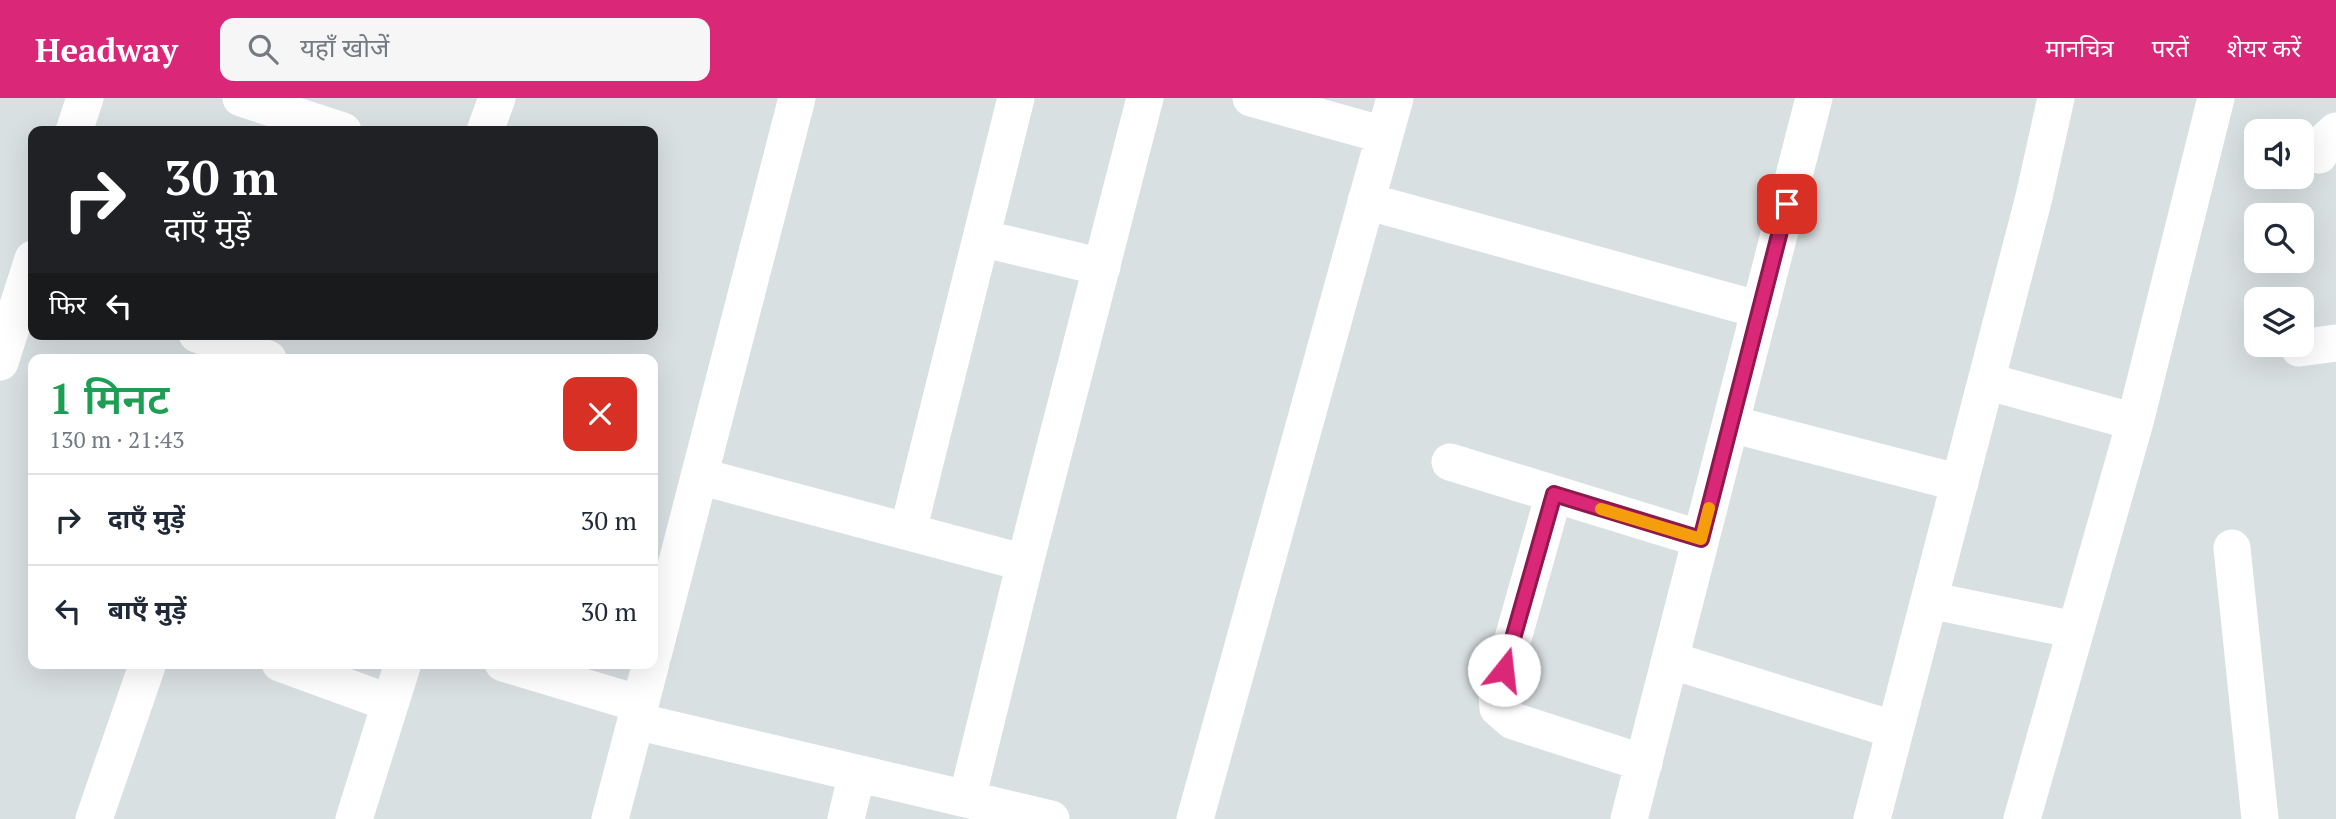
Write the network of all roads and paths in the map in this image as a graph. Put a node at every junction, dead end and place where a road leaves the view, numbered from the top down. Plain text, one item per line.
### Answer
1 (85, 98) edge
2 (241, 98) edge
3 (497, 98) edge
4 (797, 98) edge
5 (1016, 98) edge
6 (1145, 98) edge
7 (1251, 98) edge
8 (1395, 98) edge
9 (1814, 98) edge
10 (2056, 98) edge
11 (2217, 98) edge
12 (76, 126) edge
13 (327, 126) edge
14 (487, 126) edge
15 (1384, 135) junction
16 (1366, 201) junction
17 (981, 239) junction
18 (1102, 267) junction
19 (24, 270) edge
20 (1760, 310) junction
21 (213, 340) edge
22 (2336, 343) edge
23 (2314, 346) edge
24 (251, 354) edge
25 (0, 362) edge
26 (1986, 381) junction
27 (2135, 422) junction
28 (1731, 424) junction
29 (1450, 463) dead end
30 (699, 476) junction
31 (1960, 483) junction
32 (1554, 494) junction
33 (908, 531) junction
34 (1701, 539) junction
35 (2232, 548) dead end
36 (1025, 563) junction
37 (1929, 600) junction
38 (2075, 630) junction
39 (658, 636) edge
40 (1670, 660) junction
41 (146, 669) edge
42 (296, 669) edge
43 (401, 669) edge
44 (520, 669) edge
45 (649, 669) edge
46 (390, 704) junction
47 (638, 712) junction
48 (1895, 730) junction
49 (1644, 764) junction
50 (857, 774) junction
51 (967, 799) junction
52 (93, 819) edge
53 (354, 819) edge
54 (610, 819) edge
55 (846, 819) edge
56 (1051, 819) edge
57 (1195, 819) edge
58 (1629, 819) edge
59 (1872, 819) edge
60 (2022, 819) edge
61 (2260, 819) edge

1 - 12 street
2 - 13 street
3 - 14 street
4 - 30 street
5 - 17 street
6 - 18 street
7 - 15 street
8 - 15 street
9 - 20 street
10 - 26 street
11 - 27 street
15 - 16 street
16 - 20 street
16 - 57 street
17 - 18 street
17 - 33 street
18 - 36 street
19 - 25 street
20 - 28 street
21 - 24 street
22 - 23 street
26 - 27 street
26 - 31 street
27 - 38 street
28 - 31 street
28 - 34 street
29 - 32 street
30 - 33 street
30 - 39 street
31 - 37 street
32 - 34 street
32 - 49 street
33 - 36 street
34 - 40 street
35 - 61 street
36 - 51 street
37 - 38 street
37 - 48 street
38 - 60 street
40 - 48 street
40 - 49 street
41 - 52 street
42 - 46 street
43 - 46 street
44 - 47 street
45 - 47 street
46 - 53 street
47 - 50 street
47 - 54 street
48 - 59 street
49 - 58 street
50 - 51 street
50 - 55 street
51 - 56 street

